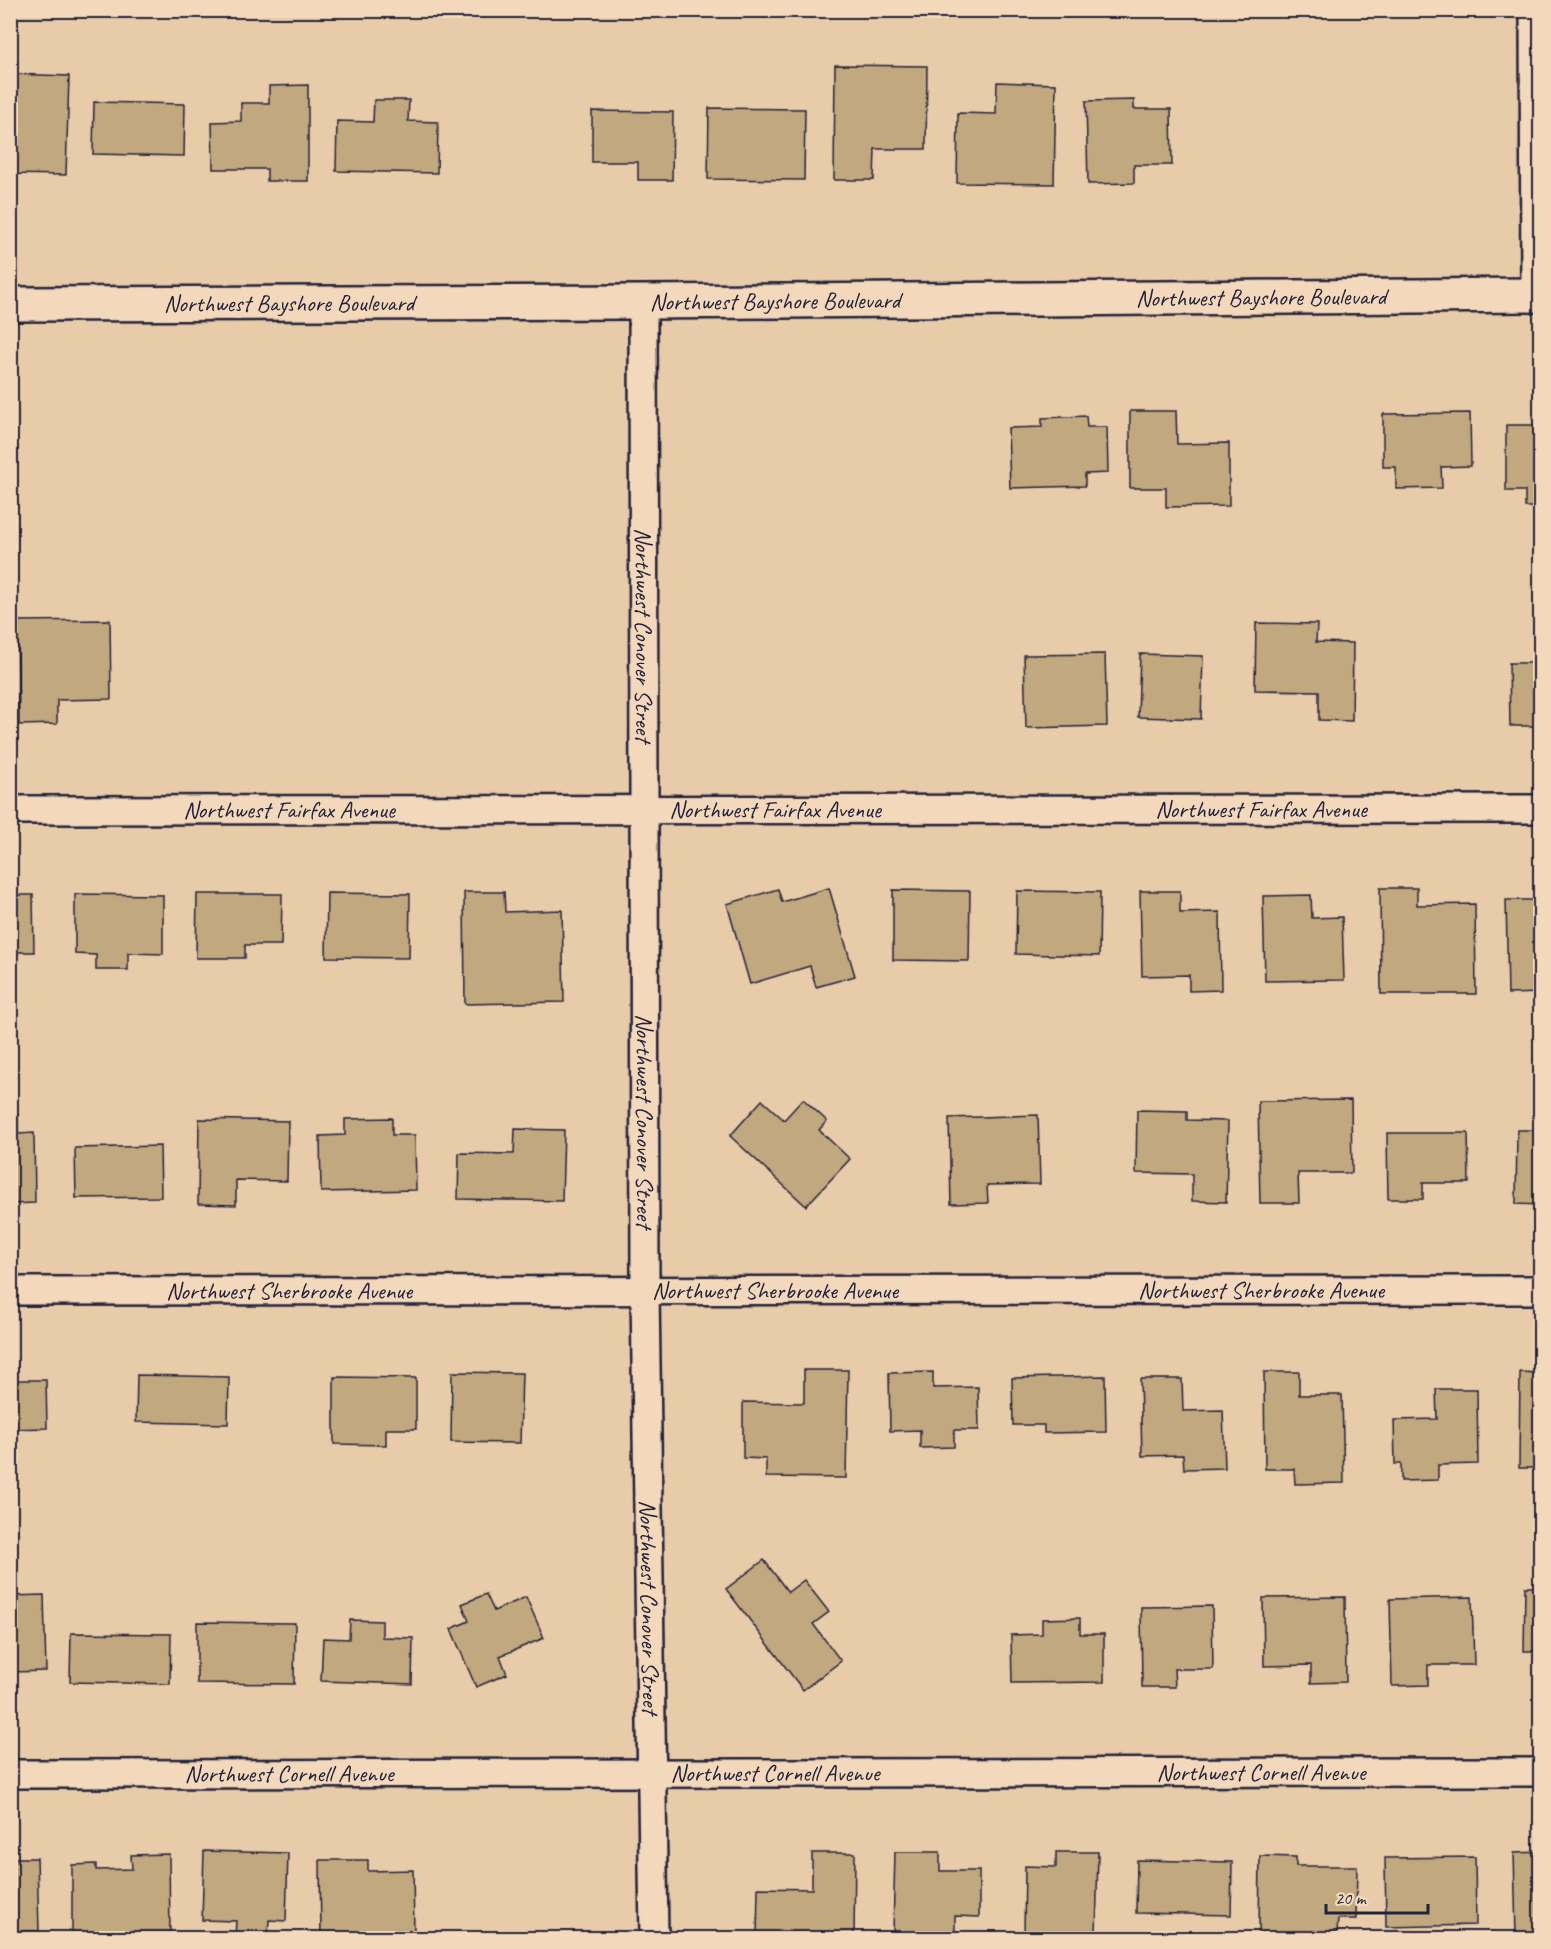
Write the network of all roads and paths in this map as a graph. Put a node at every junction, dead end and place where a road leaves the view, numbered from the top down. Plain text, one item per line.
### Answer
1 (1534, 10) edge
2 (1538, 295) edge
3 (644, 302) junction
4 (10, 304) edge
5 (644, 808) junction
6 (1540, 809) edge
7 (10, 810) edge
8 (1540, 1290) edge
9 (10, 1291) edge
10 (645, 1291) junction
11 (652, 1772) junction
12 (1540, 1772) edge
13 (10, 1774) edge
14 (654, 1938) edge

1 - 2 street
2 - 3 main road, Northwest Bayshore Boulevard
3 - 4 main road, Northwest Bayshore Boulevard
3 - 5 street, Northwest Conover Street
5 - 6 street, Northwest Fairfax Avenue
5 - 7 street, Northwest Fairfax Avenue
5 - 10 street, Northwest Conover Street
8 - 10 street, Northwest Sherbrooke Avenue
9 - 10 street, Northwest Sherbrooke Avenue
10 - 11 street, Northwest Conover Street
11 - 12 street, Northwest Cornell Avenue
11 - 13 street, Northwest Cornell Avenue
11 - 14 street, Northwest Conover Street

